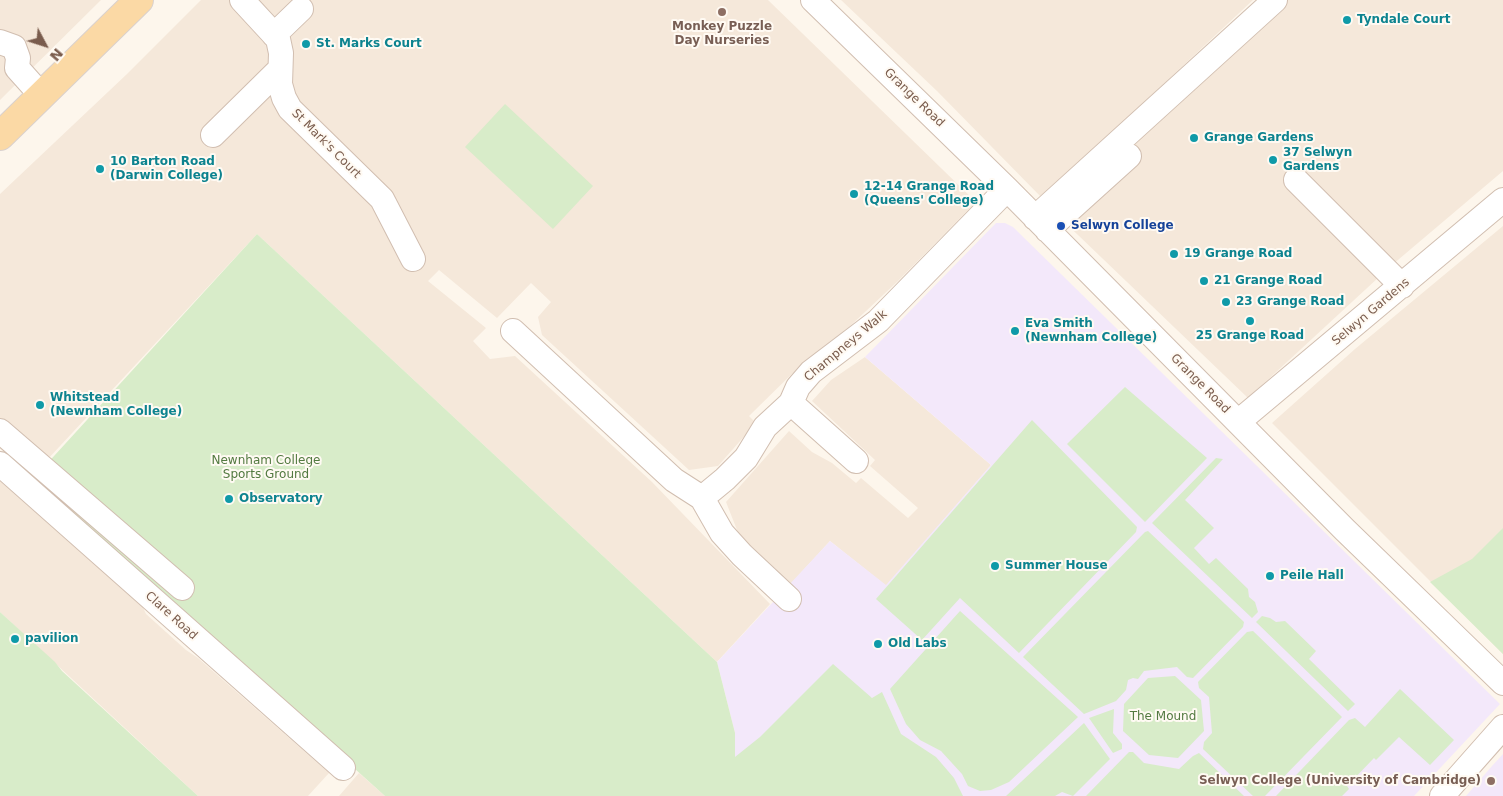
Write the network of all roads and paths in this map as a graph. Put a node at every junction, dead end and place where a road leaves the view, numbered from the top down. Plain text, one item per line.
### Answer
1 (139, 0) edge
2 (242, 0) edge
3 (813, 0) edge
4 (1275, 0) edge
5 (301, 9) dead end
6 (274, 35) junction
7 (0, 42) edge
8 (1254, 42) dead end
9 (9, 65) edge
10 (280, 69) junction
11 (42, 96) junction
12 (213, 135) dead end
13 (0, 136) edge
14 (1296, 180) dead end
15 (1007, 189) junction
16 (1503, 200) edge
17 (1041, 224) junction
18 (413, 259) dead end
19 (1402, 286) junction
20 (513, 331) dead end
21 (791, 403) junction
22 (1238, 422) junction
23 (0, 431) edge
24 (856, 461) dead end
25 (0, 464) edge
26 (702, 498) junction
27 (182, 588) dead end
28 (788, 599) dead end
29 (1503, 683) edge
30 (1503, 727) edge
31 (343, 768) dead end
32 (1442, 796) edge

1 - 11 main road
2 - 6 street, St Mark's Court
3 - 15 street, Grange Road
4 - 17 street
5 - 6 street
6 - 10 street, St Mark's Court
7 - 9 street
8 - 17 street
9 - 11 street
10 - 12 street
10 - 18 street, St Mark's Court
11 - 13 main road
14 - 19 street
15 - 17 street, Grange Road
15 - 21 street, Champneys Walk
16 - 19 street, Selwyn Gardens
17 - 22 street, Grange Road
19 - 22 street, Selwyn Gardens
20 - 26 street
21 - 24 street
21 - 26 street, Champneys Walk
22 - 29 street, Grange Road
23 - 27 street
25 - 31 street, Clare Road
26 - 28 street
30 - 32 street

